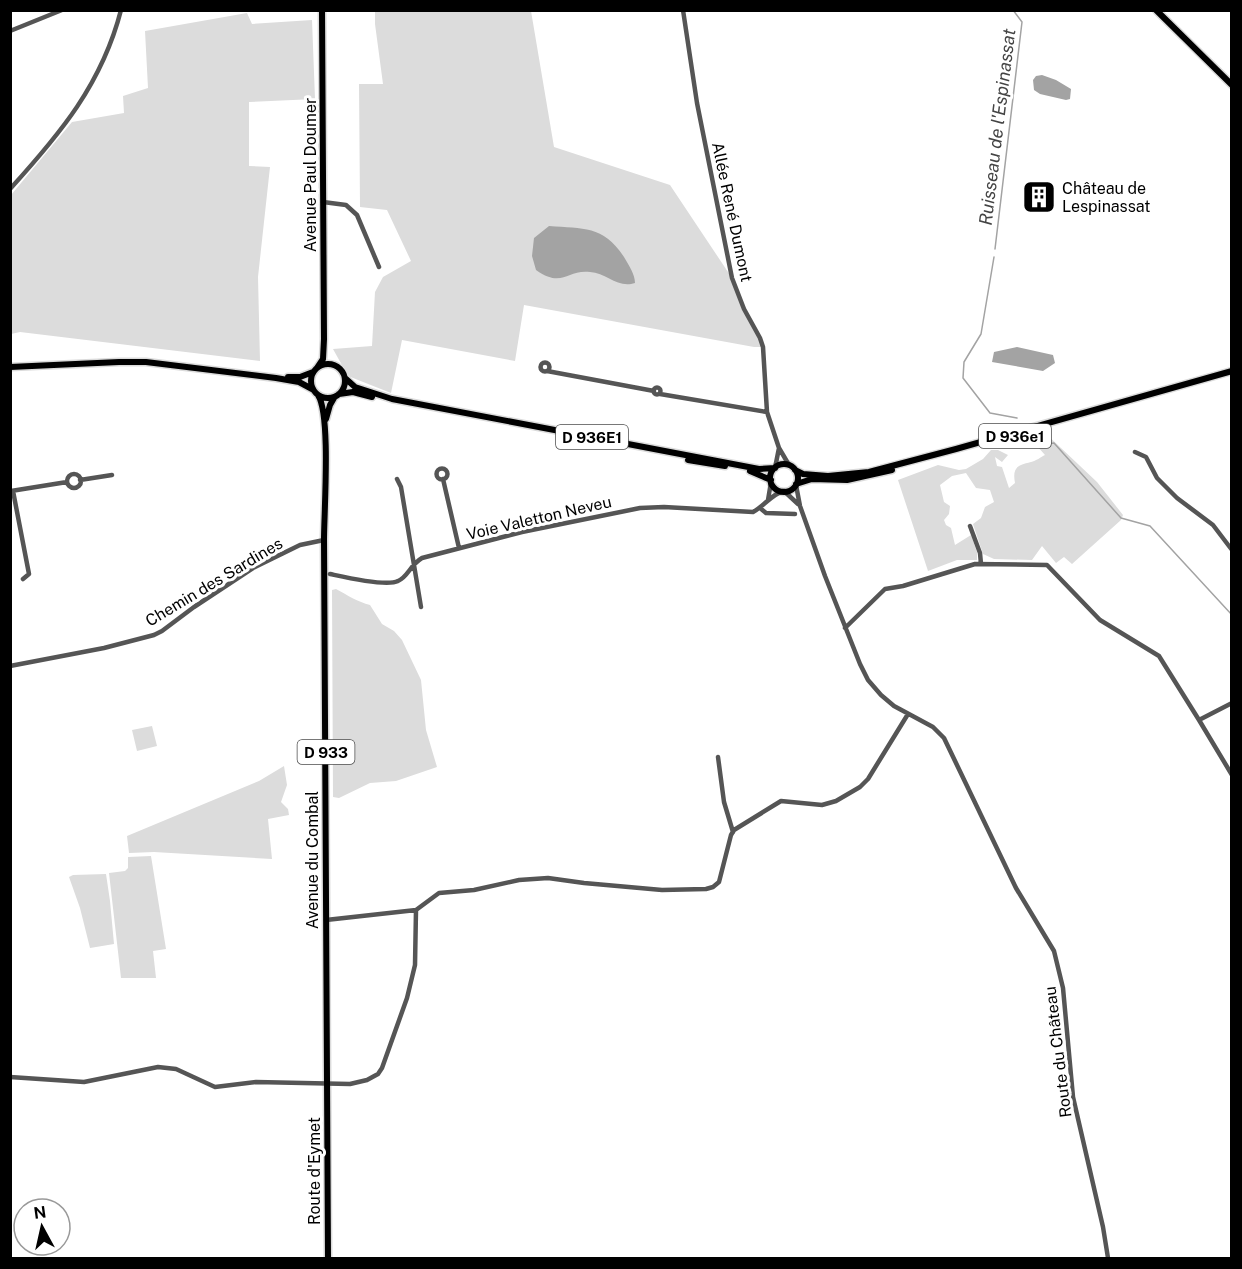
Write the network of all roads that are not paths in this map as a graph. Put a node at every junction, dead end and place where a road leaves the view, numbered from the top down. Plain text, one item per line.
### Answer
1 (62, 10) edge
2 (121, 10) edge
3 (322, 10) edge
4 (683, 10) edge
5 (1156, 10) edge
6 (10, 31) edge
7 (1232, 85) edge
8 (10, 189) edge
9 (323, 202) junction
10 (379, 267) dead end
11 (324, 339) junction
12 (335, 365) junction
13 (10, 368) edge
14 (315, 370) junction
15 (547, 371) dead end
16 (1232, 373) edge
17 (276, 378) junction
18 (345, 378) junction
19 (312, 389) junction
20 (318, 395) junction
21 (338, 396) junction
22 (767, 412) junction
23 (325, 422) junction
24 (627, 448) joint
25 (779, 448) junction
26 (1135, 452) dead end
27 (792, 467) junction
28 (775, 468) junction
29 (112, 475) dead end
30 (398, 479) dead end
31 (443, 479) dead end
32 (81, 480) junction
33 (771, 481) junction
34 (67, 482) junction
35 (796, 485) junction
36 (12, 491) edge
37 (784, 491) junction
38 (768, 500) junction
39 (800, 506) junction
40 (760, 508) junction
41 (795, 514) dead end
42 (970, 526) dead end
43 (324, 540) junction
44 (459, 548) junction
45 (1232, 550) edge
46 (413, 563) junction
47 (981, 564) junction
48 (332, 574) dead end
49 (23, 579) dead end
50 (421, 607) dead end
51 (845, 628) junction
52 (10, 666) edge
53 (1232, 703) edge
54 (908, 714) junction
55 (1199, 720) junction
56 (718, 757) dead end
57 (1232, 775) edge
58 (733, 832) junction
59 (416, 910) junction
60 (326, 920) junction
61 (10, 1077) edge
62 (327, 1083) junction
63 (328, 1258) edge
64 (1108, 1258) edge

1 - 6 street
2 - 8 street
3 - 9 main road, Avenue Paul Doumer
4 - 22 street, Allée René Dumont
5 - 7 main road
9 - 10 street
9 - 11 main road, Avenue Paul Doumer
11 - 12 main road
11 - 14 main road
12 - 14 main road
12 - 18 main road
13 - 17 main road
14 - 17 main road
14 - 19 main road
15 - 22 street
16 - 27 main road, D 936e1
16 - 35 main road, D 936e1
17 - 19 main road
18 - 21 main road
18 - 28 main road, D 936E1
19 - 20 main road
20 - 21 main road
20 - 23 main road, D 933
21 - 23 main road, D 933
21 - 24 main road, D 936E1
22 - 25 street, Allée René Dumont
23 - 43 main road, Avenue du Combal / D 933
24 - 33 main road, D 936e1
25 - 27 street, Allée René Dumont
25 - 28 street, Allée René Dumont
26 - 45 street
27 - 28 main road
27 - 35 main road
28 - 33 main road
29 - 32 street
30 - 46 street
31 - 44 street
32 - 34 street
32 - 34 street
33 - 37 main road
33 - 38 street
34 - 36 street
35 - 37 main road
35 - 39 street, Route du Château
36 - 49 street
37 - 38 street
37 - 39 street
38 - 40 street
39 - 51 street, Route du Château
40 - 41 street, Voie Valetton Neveu
40 - 44 street, Voie Valetton Neveu
42 - 47 street
43 - 52 street, Chemin des Sardines
43 - 60 main road, Avenue du Combal / D 933
44 - 46 street, Voie Valetton Neveu
46 - 48 street, Voie Valetton Neveu
46 - 50 street
47 - 51 street
47 - 55 street
51 - 54 street, Route du Château
53 - 55 street
54 - 58 street
54 - 64 street, Route du Château
55 - 57 street
56 - 58 street
58 - 59 street
59 - 60 street
59 - 62 street
60 - 62 main road, Avenue du Combal / D 933
61 - 62 street
62 - 63 main road, Route d'Eymet / D 933

